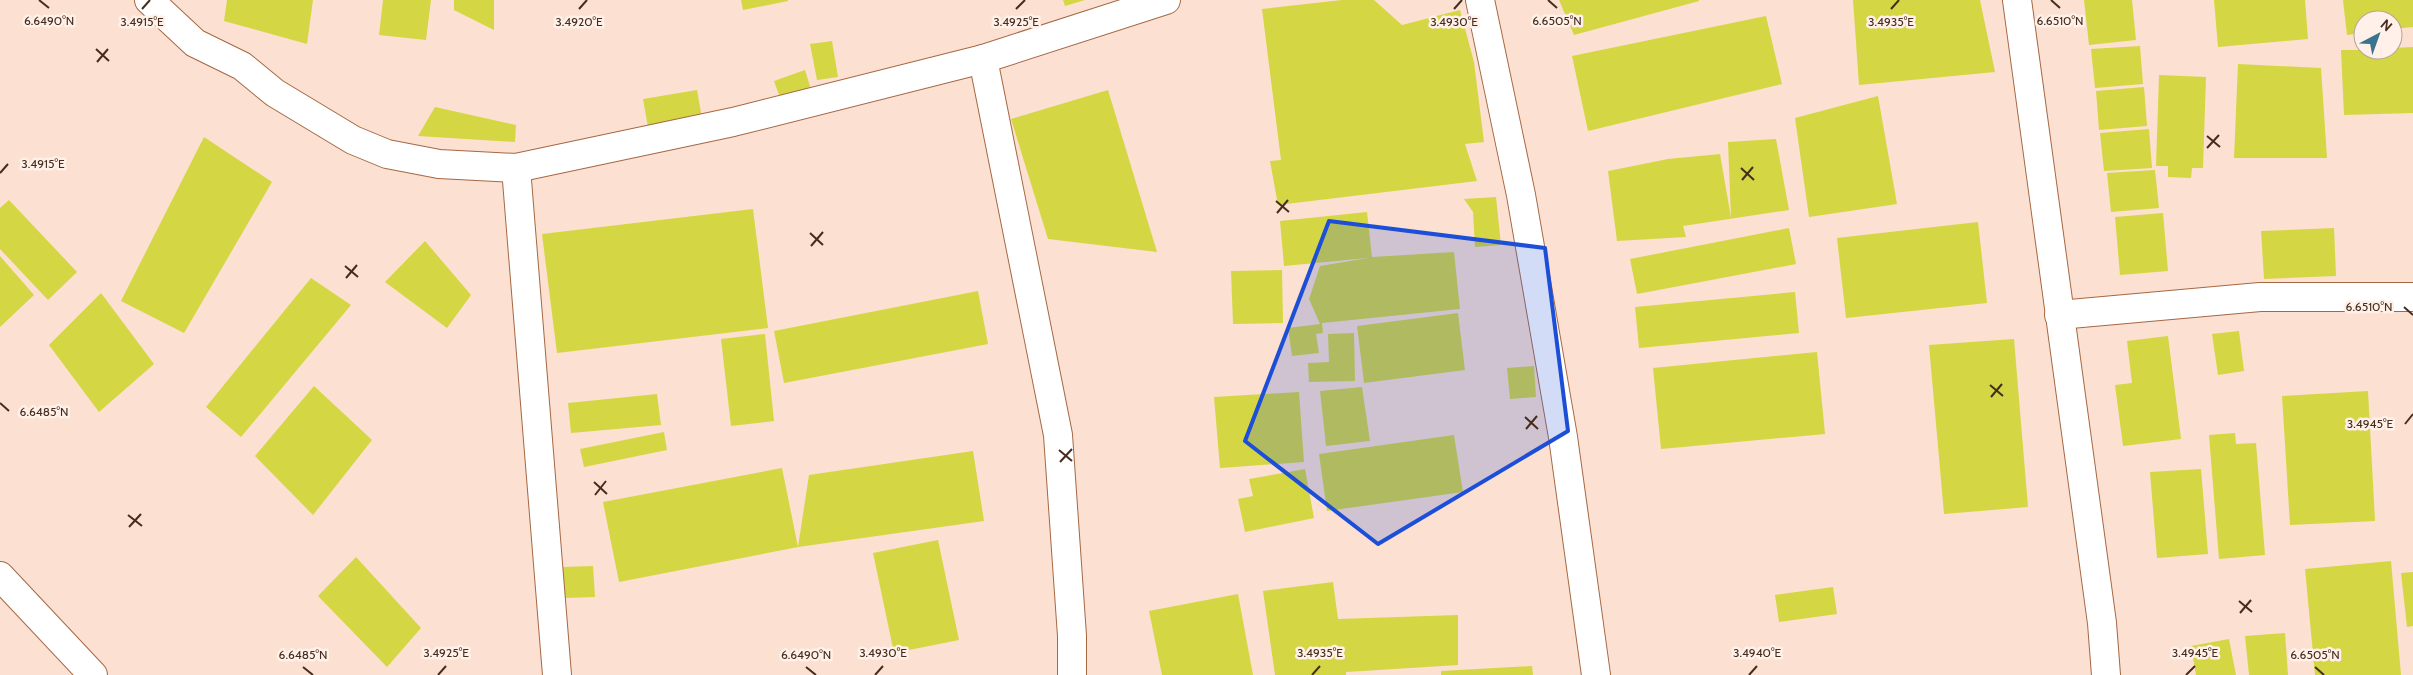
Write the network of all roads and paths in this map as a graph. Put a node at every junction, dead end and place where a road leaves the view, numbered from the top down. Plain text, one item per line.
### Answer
1 (148, 0) edge
2 (1166, 0) edge
3 (1480, 0) edge
4 (2017, 0) edge
5 (984, 59) junction
6 (516, 168) junction
7 (2413, 297) edge
8 (2059, 315) junction
9 (0, 576) edge
10 (93, 675) edge
11 (557, 675) edge
12 (1072, 675) edge
13 (1596, 675) edge
14 (2106, 675) edge

1 - 6 street
2 - 5 street
3 - 13 street
4 - 8 street
5 - 6 street
5 - 12 street
6 - 11 street
7 - 8 street
8 - 14 street
9 - 10 street

